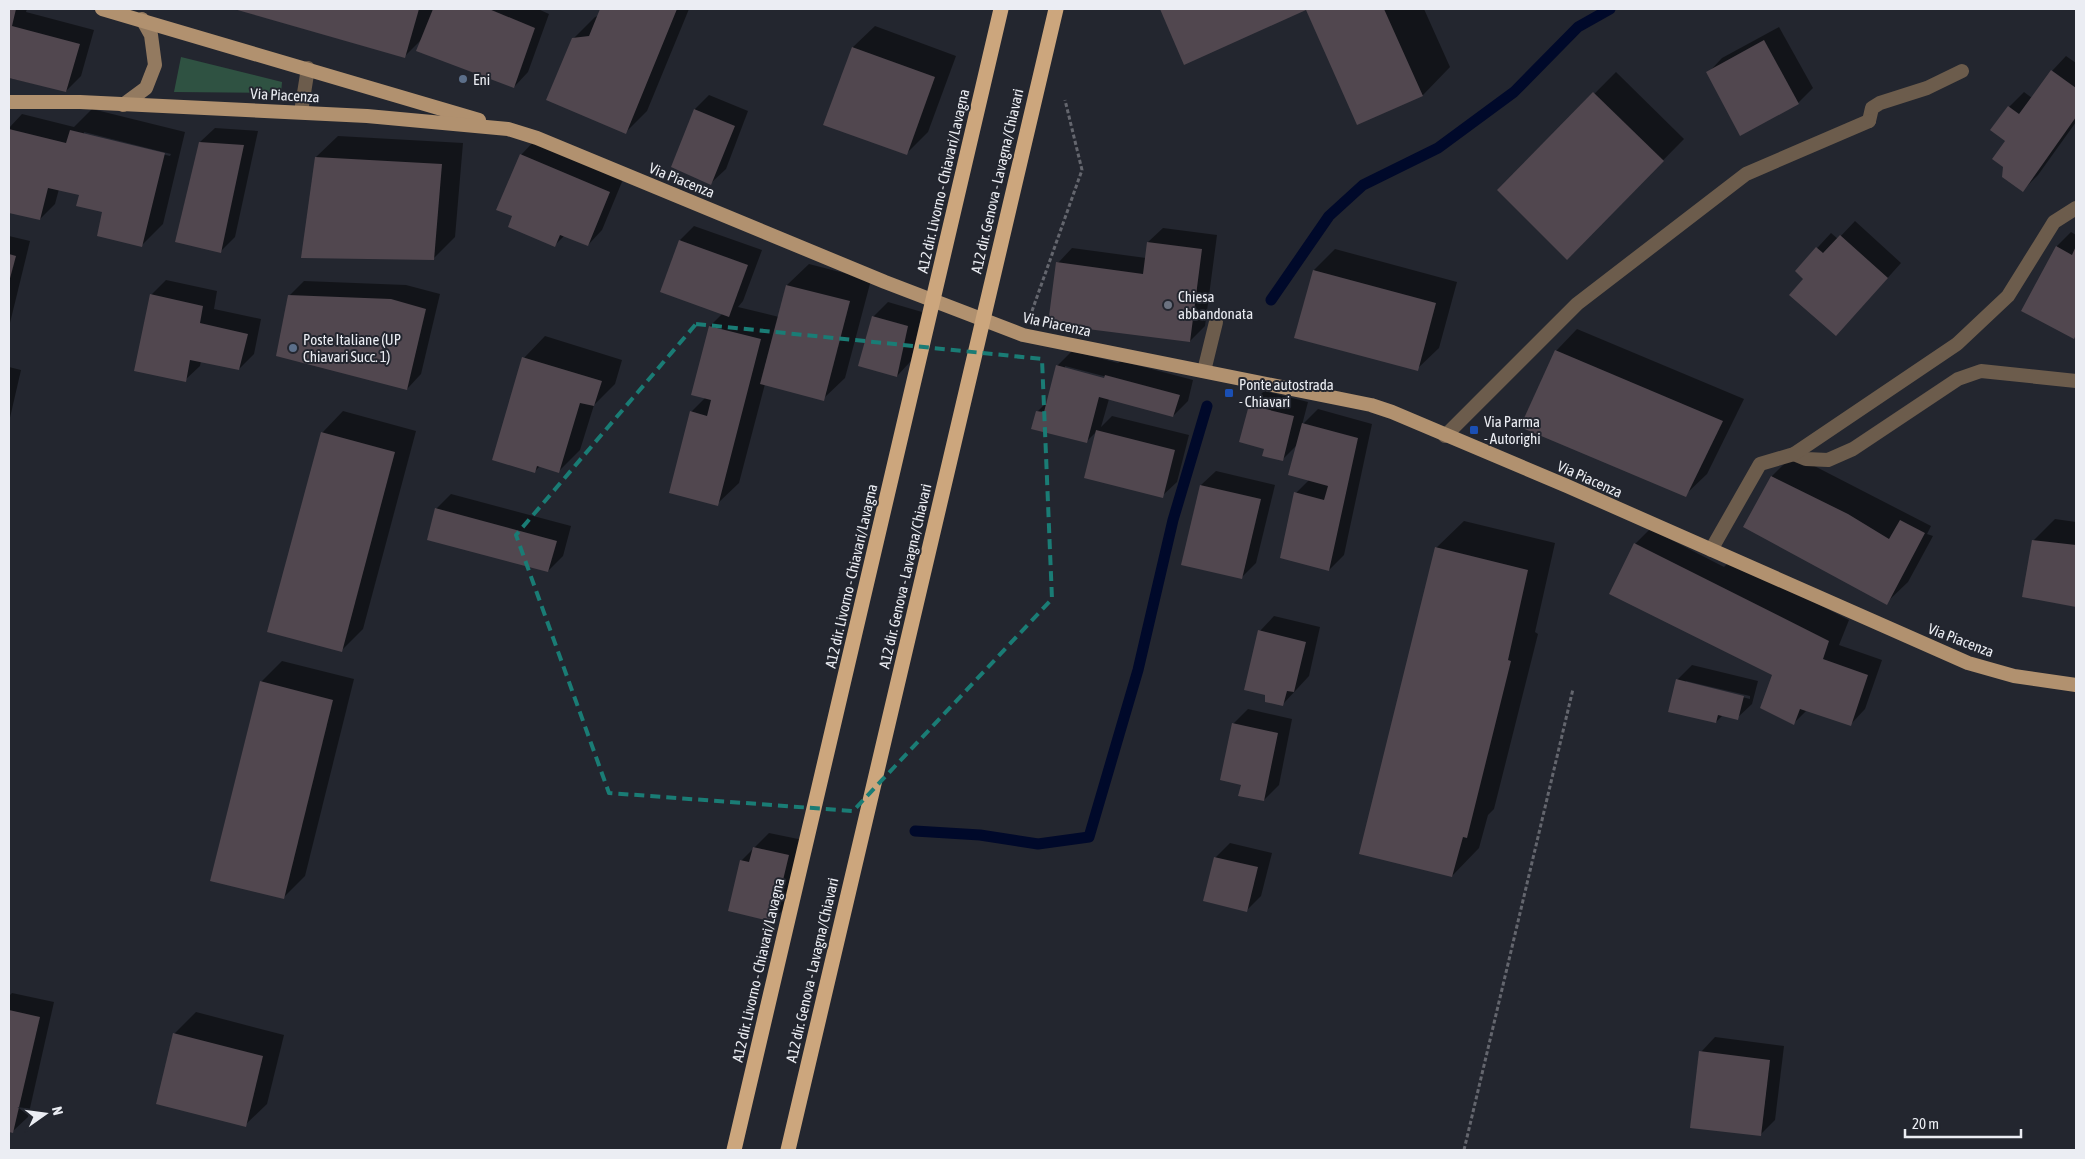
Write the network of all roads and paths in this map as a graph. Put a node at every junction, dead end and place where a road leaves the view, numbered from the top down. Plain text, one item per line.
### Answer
1 (102, 9) edge
2 (1001, 9) edge
3 (1056, 9) edge
4 (142, 19) junction
5 (308, 68) junction
6 (1962, 71) dead end
7 (1064, 96) dead end
8 (9, 102) edge
9 (123, 105) junction
10 (301, 112) junction
11 (508, 129) junction
12 (2076, 208) edge
13 (1216, 322) dead end
14 (1023, 335) junction
15 (1204, 371) junction
16 (2076, 381) edge
17 (1445, 436) junction
18 (1794, 454) junction
19 (1711, 550) junction
20 (2076, 685) edge
21 (1573, 689) dead end
22 (734, 1150) edge
23 (788, 1150) edge
24 (1464, 1150) edge

1 - 4 main road
2 - 22 highway, A12 dir. Livorno - Chiavari/Lavagna, bridge
3 - 23 highway, A12 dir. Genova - Lavagna/Chiavari, bridge
4 - 5 main road
4 - 9 main road
5 - 10 street
5 - 11 main road
6 - 17 street
7 - 14 path
8 - 9 main road, Via Piacenza
9 - 10 main road, Via Piacenza
10 - 11 main road, Via Piacenza
11 - 14 main road, Via Piacenza
12 - 18 street
13 - 15 street
14 - 15 main road, Via Piacenza
15 - 17 main road, Via Piacenza
16 - 18 street
17 - 19 main road, Via Piacenza
18 - 19 street
19 - 20 main road, Via Piacenza
21 - 24 path

